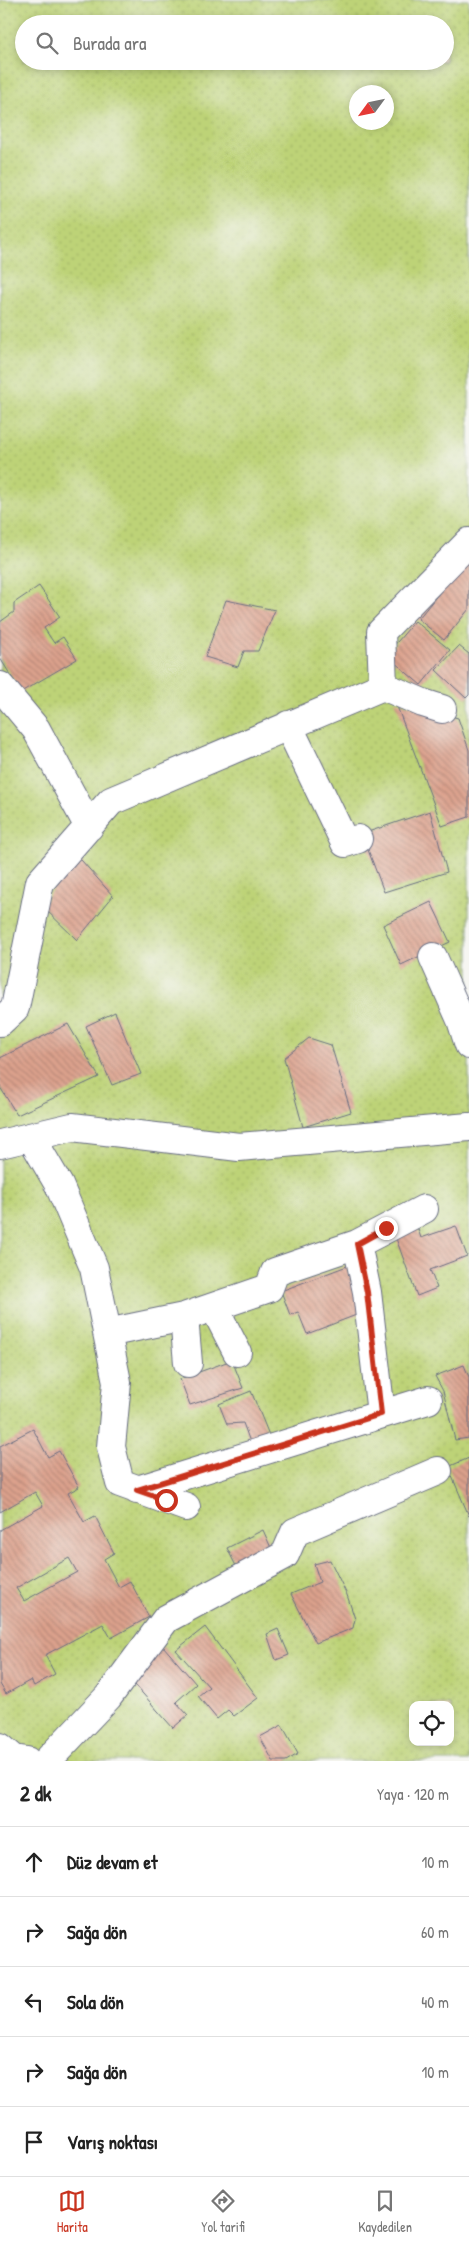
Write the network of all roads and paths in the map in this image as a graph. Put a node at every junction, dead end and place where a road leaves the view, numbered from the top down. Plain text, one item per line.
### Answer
1 (469, 542) edge
2 (0, 686) edge
3 (383, 686) junction
4 (442, 709) dead end
5 (288, 726) junction
6 (89, 826) junction
7 (358, 839) dead end
8 (433, 957) dead end
9 (0, 1022) edge
10 (469, 1045) edge
11 (469, 1127) edge
12 (31, 1137) junction
13 (0, 1144) edge
14 (424, 1209) dead end
15 (357, 1244) junction
16 (214, 1306) junction
17 (184, 1317) junction
18 (107, 1333) junction
19 (237, 1352) dead end
20 (188, 1363) dead end
21 (428, 1400) dead end
22 (381, 1414) junction
23 (438, 1472) dead end
24 (137, 1490) junction
25 (186, 1507) dead end
26 (47, 1761) edge

1 - 3 street
2 - 6 street
3 - 4 street
3 - 5 street
5 - 6 street
5 - 7 street
6 - 9 street
8 - 10 street
11 - 12 street
12 - 13 street
12 - 18 street
14 - 15 street
15 - 16 street
15 - 22 street
16 - 17 street
16 - 19 street
17 - 18 street
17 - 20 street
18 - 24 street
21 - 22 street
22 - 24 street
23 - 26 street
24 - 25 street

